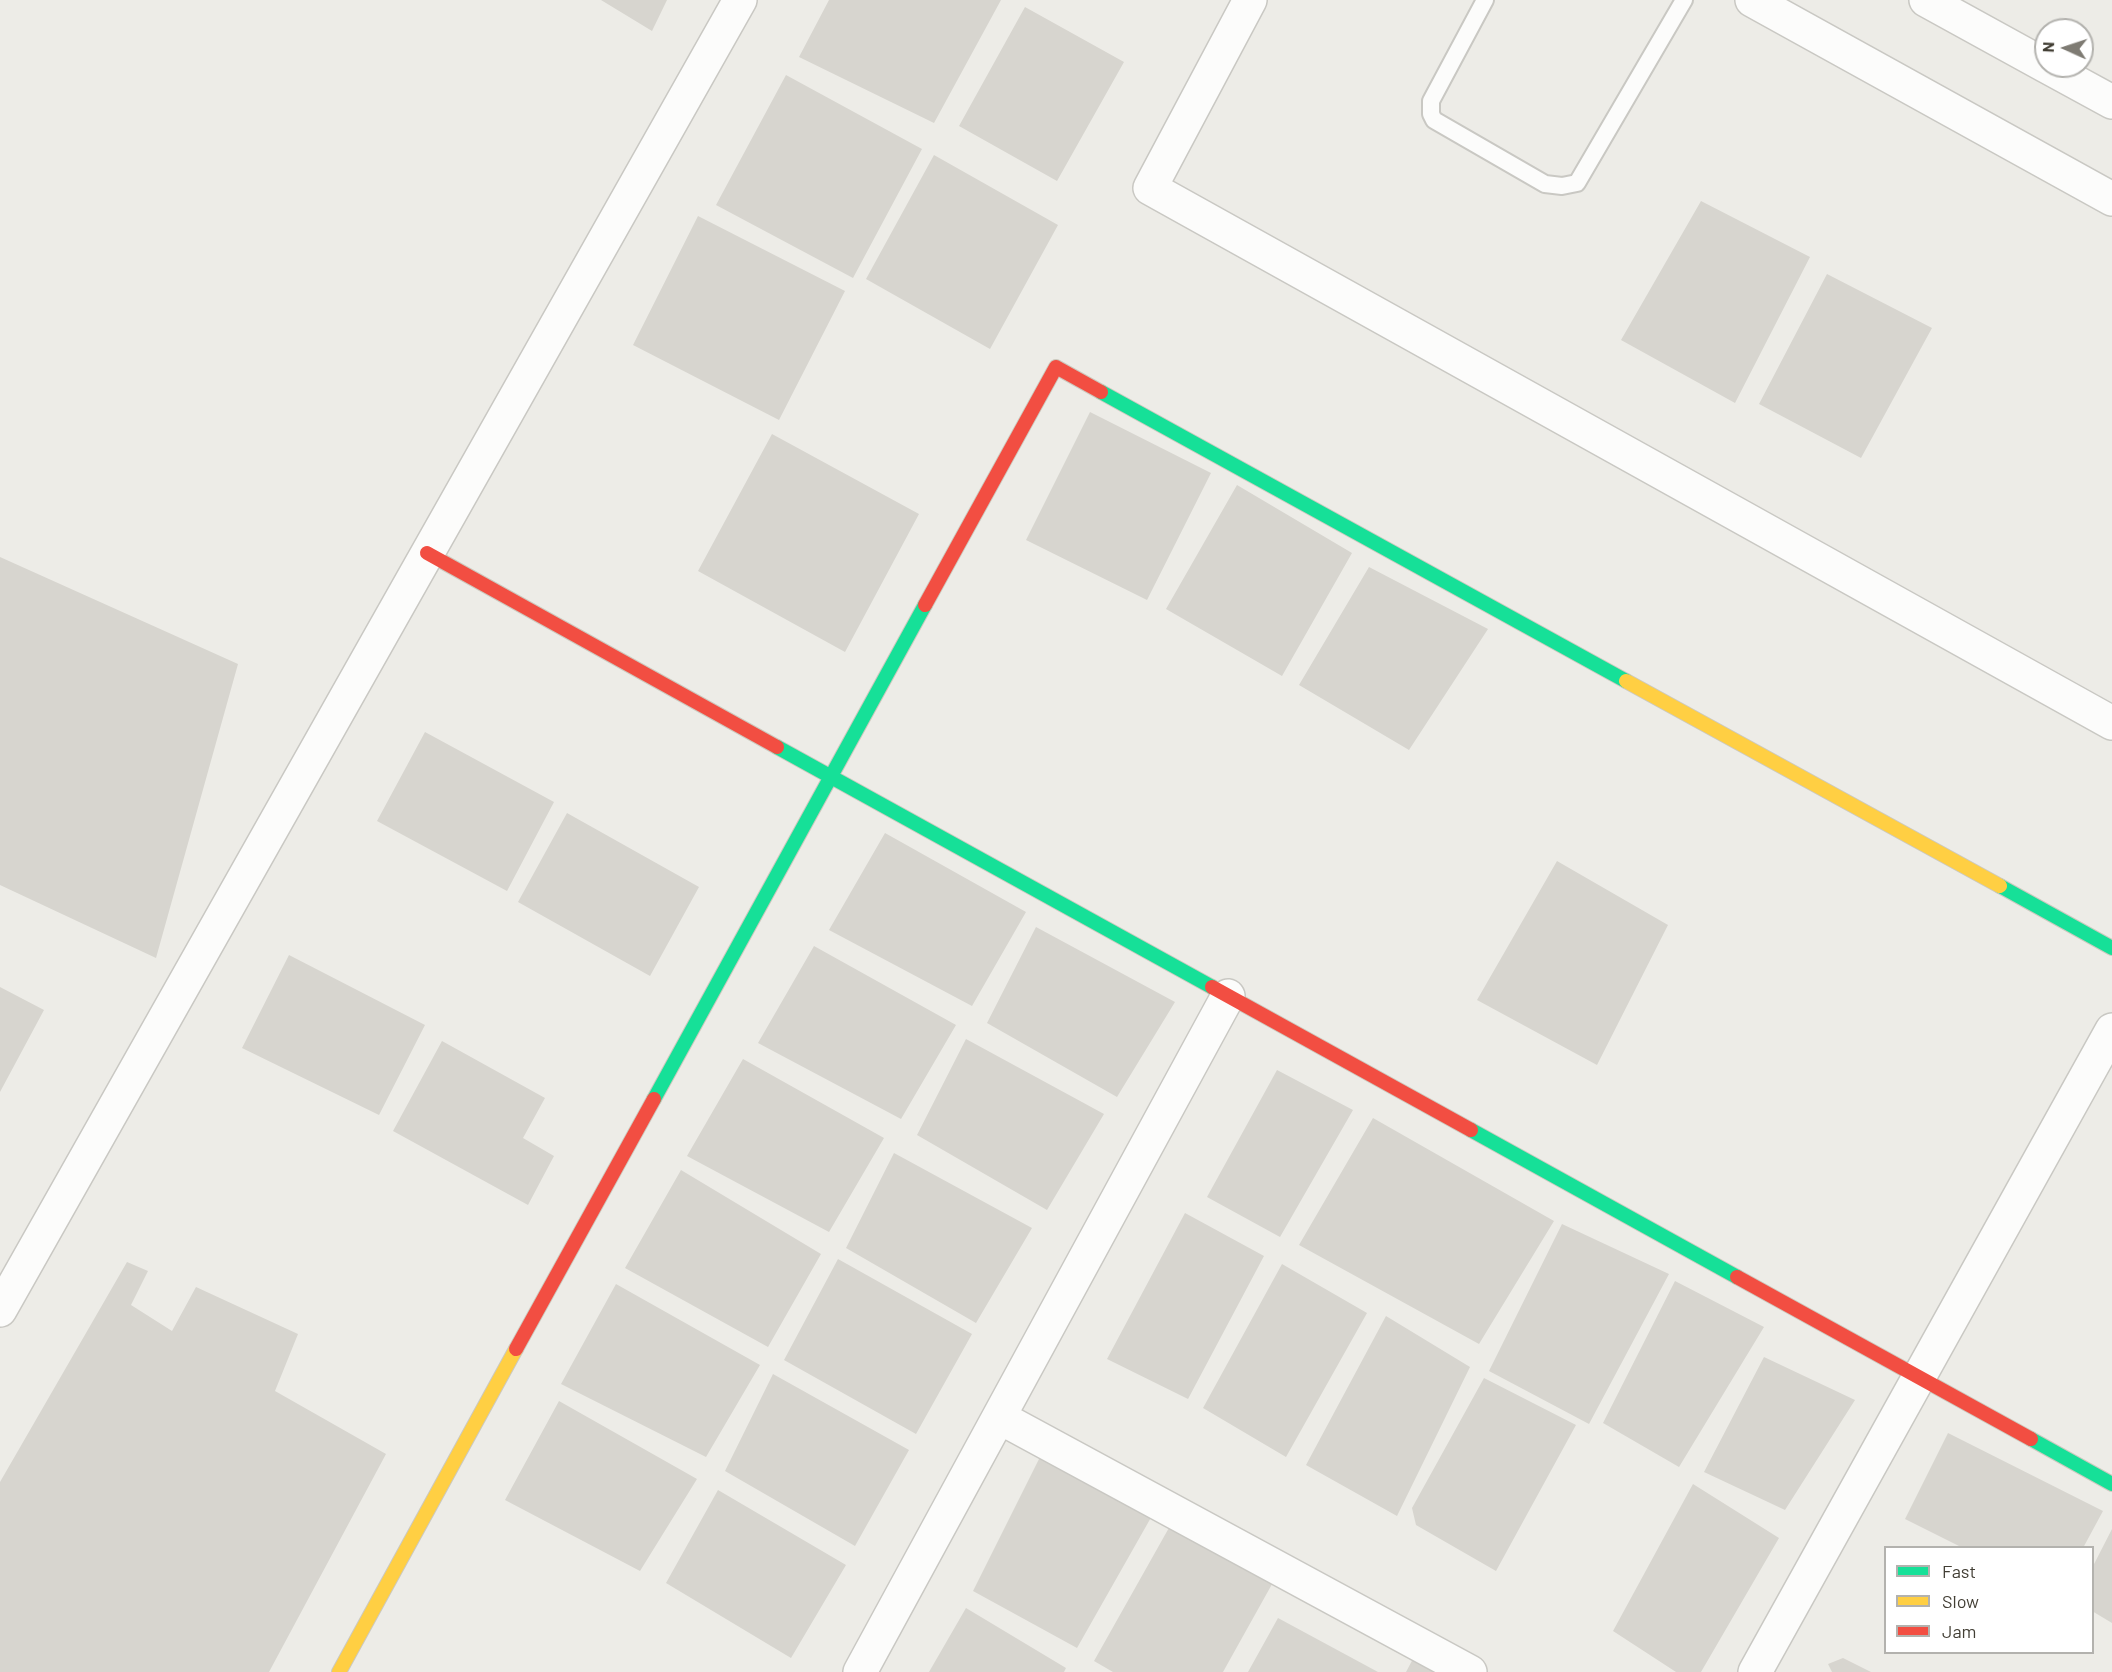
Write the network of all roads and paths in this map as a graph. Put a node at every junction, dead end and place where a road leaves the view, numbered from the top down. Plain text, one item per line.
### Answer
1 (740, 0) edge
2 (1250, 0) edge
3 (1485, 0) edge
4 (1684, 0) edge
5 (1752, 0) edge
6 (1926, 0) edge
7 (2034, 59) edge
8 (2068, 78) edge
9 (2112, 102) edge
10 (2112, 199) edge
11 (427, 553) junction
12 (2112, 723) edge
13 (831, 776) junction
14 (2112, 948) edge
15 (1228, 996) junction
16 (2112, 1030) edge
17 (0, 1310) edge
18 (1919, 1377) junction
19 (999, 1418) junction
20 (2112, 1484) edge
21 (339, 1672) edge
22 (860, 1672) edge
23 (1470, 1672) edge
24 (1755, 1672) edge

1 - 11 street
2 - 12 street
3 - 4 lane
5 - 10 street
6 - 7 street
8 - 9 street
11 - 13 street
11 - 17 street
13 - 14 street
13 - 15 street
13 - 21 street
15 - 18 street
15 - 19 street
16 - 18 street
18 - 20 street
18 - 24 street
19 - 22 street
19 - 23 street

